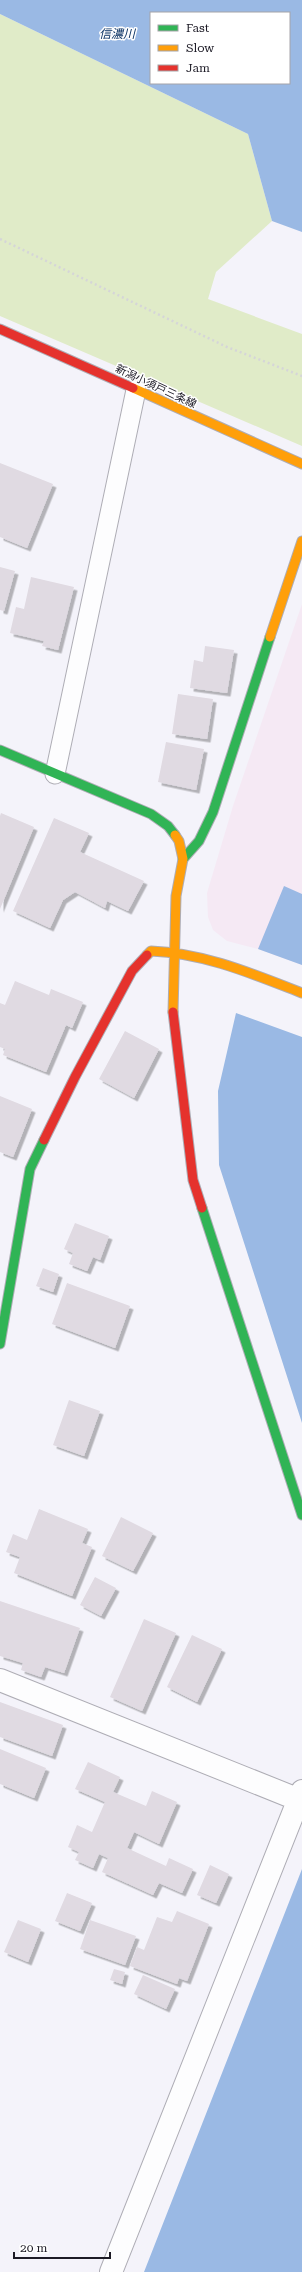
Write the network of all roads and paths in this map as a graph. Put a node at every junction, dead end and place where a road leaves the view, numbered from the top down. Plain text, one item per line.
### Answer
1 (0, 239) edge
2 (0, 328) edge
3 (302, 376) edge
4 (136, 390) junction
5 (302, 464) edge
6 (302, 541) edge
7 (0, 750) edge
8 (55, 774) junction
9 (183, 859) junction
10 (172, 951) junction
11 (302, 993) edge
12 (0, 1344) edge
13 (302, 1515) edge
14 (0, 1680) edge
15 (301, 1798) edge
16 (111, 2272) edge

1 - 3 path
2 - 4 street, 新潟小須戸三条線
4 - 5 street, 新潟小須戸三条線
4 - 8 lane
6 - 9 street
7 - 8 street
8 - 9 street
9 - 10 street
10 - 11 street
10 - 12 street
10 - 13 street
14 - 15 street
15 - 16 street

